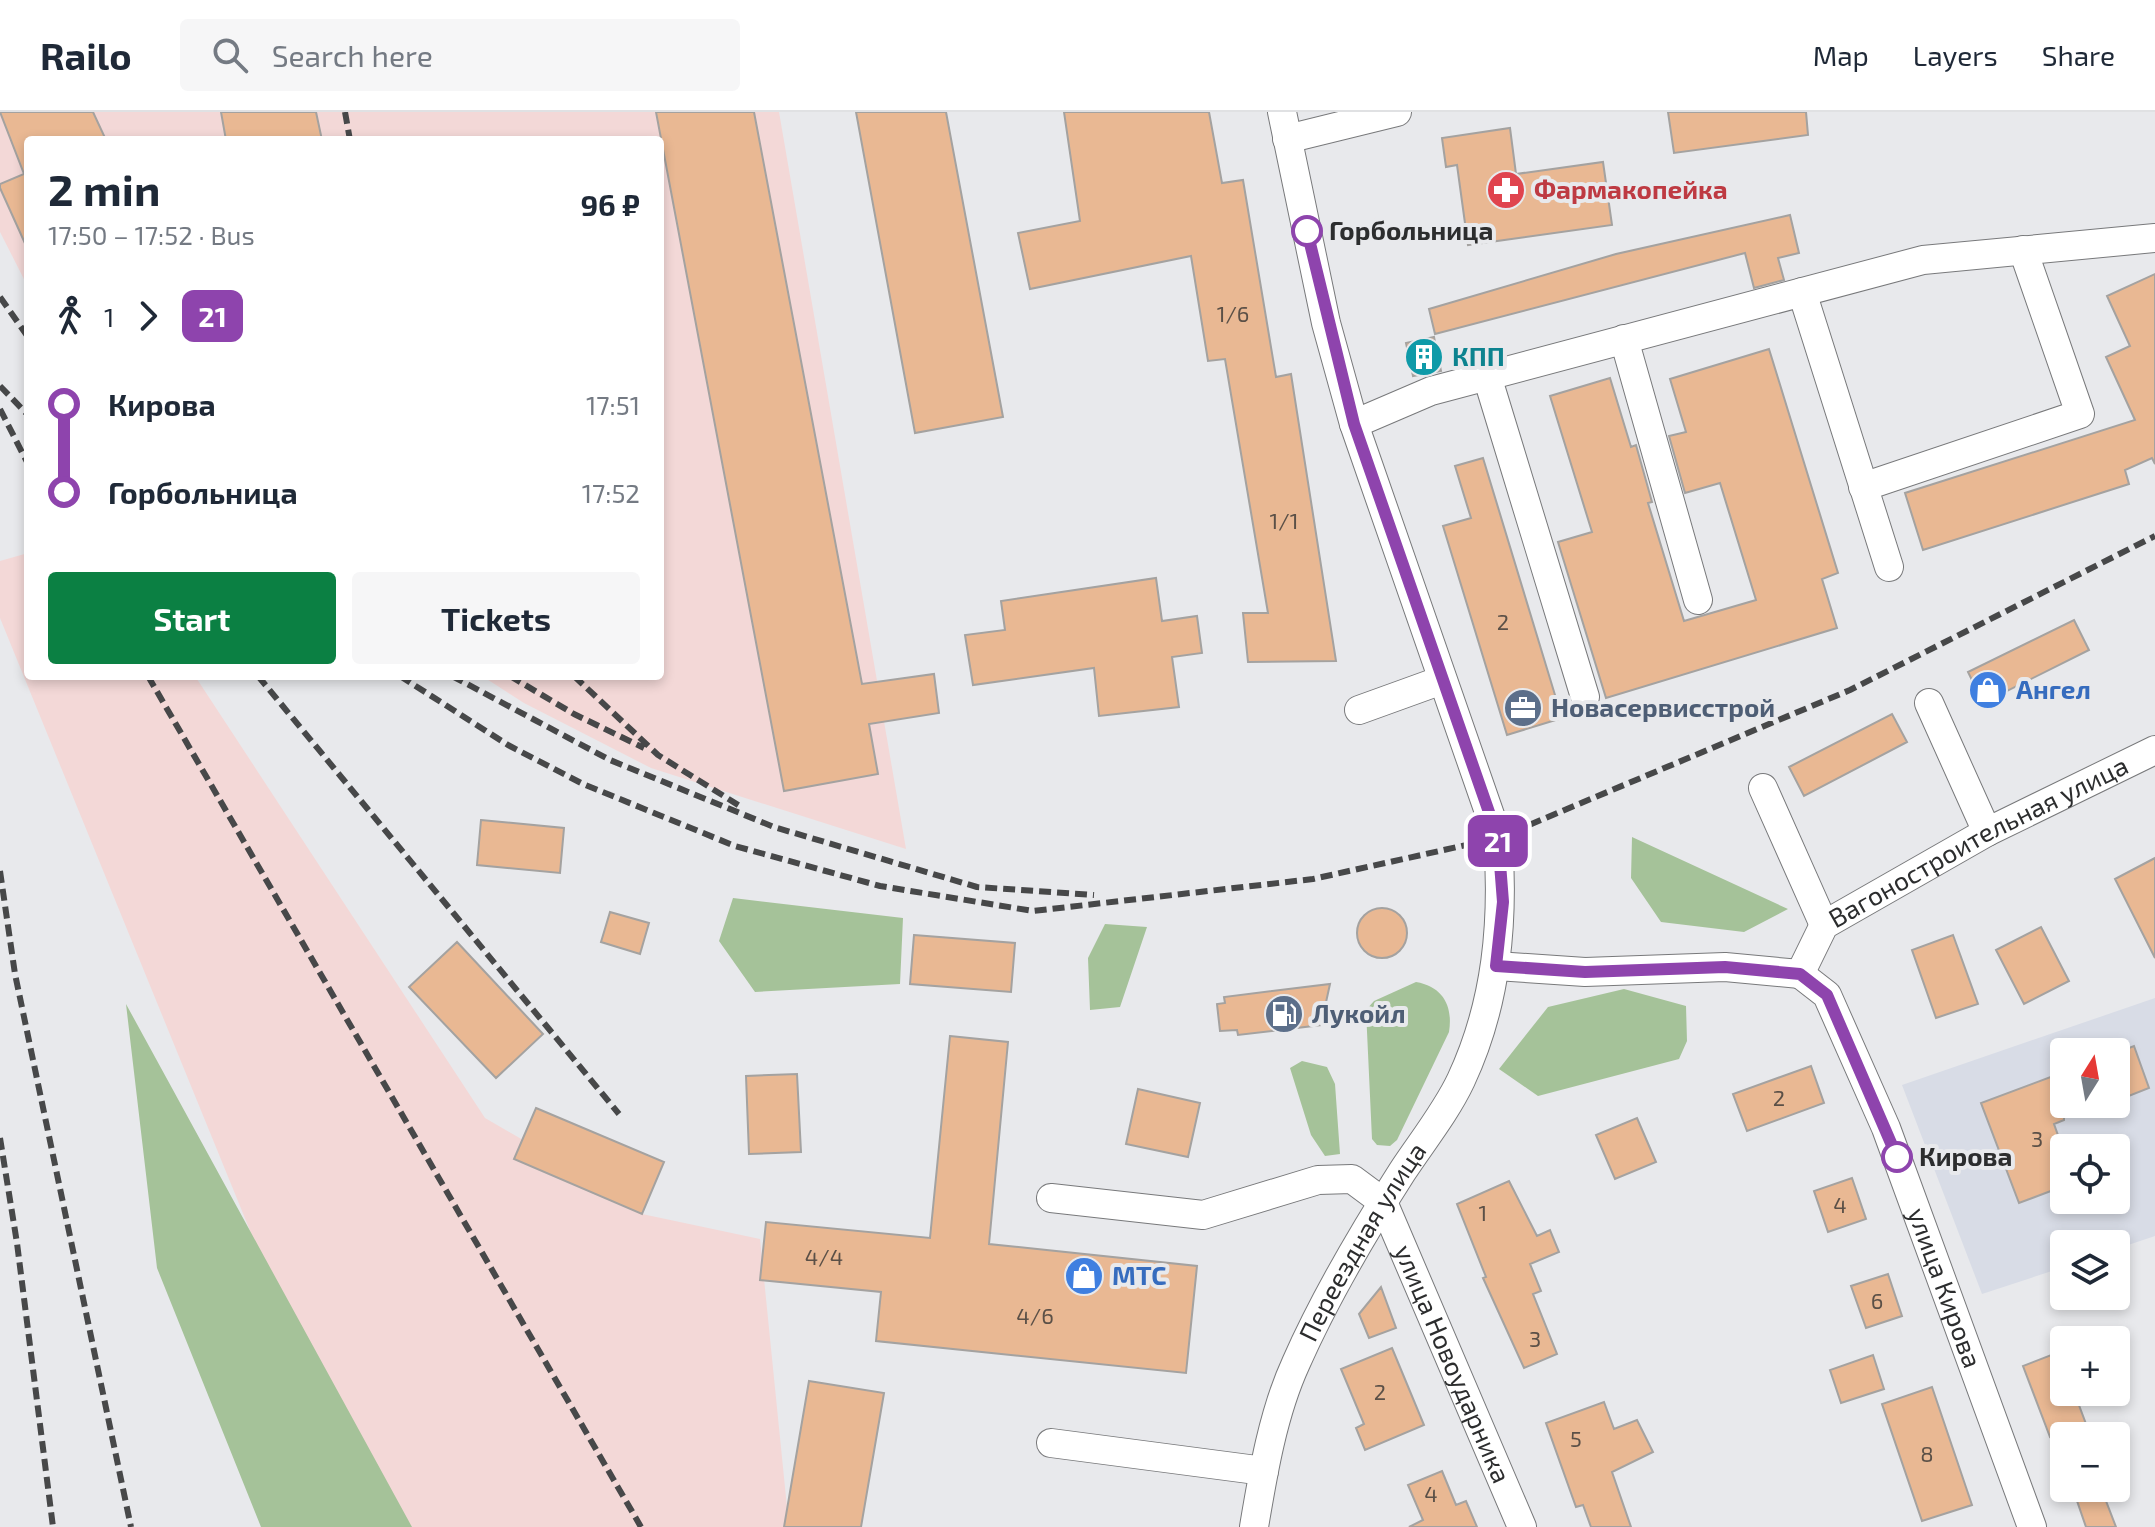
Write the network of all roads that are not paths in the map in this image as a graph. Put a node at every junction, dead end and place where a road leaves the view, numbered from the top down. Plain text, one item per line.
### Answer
1 (1397, 112) edge
2 (1284, 126) edge
3 (2155, 238) edge
4 (2023, 250) junction
5 (1802, 292) junction
6 (1624, 339) junction
7 (1487, 376) junction
8 (1354, 424) junction
9 (1863, 487) junction
10 (1889, 567) dead end
11 (1698, 600) dead end
12 (1442, 680) junction
13 (1585, 697) dead end
14 (1929, 703) dead end
15 (1359, 710) dead end
16 (2152, 759) edge
17 (1763, 788) dead end
18 (1987, 832) junction
19 (1824, 925) junction
20 (1496, 966) junction
21 (1800, 974) junction
22 (1051, 1198) dead end
23 (1383, 1202) junction
24 (1051, 1443) dead end
25 (1264, 1471) junction
26 (1254, 1527) edge
27 (1522, 1527) edge
28 (2032, 1527) edge

1 - 2 street
2 - 8 street, Переездная улица
3 - 4 street
4 - 5 street
4 - 9 street
5 - 6 street
5 - 9 street
6 - 7 street
6 - 11 street
7 - 8 street
7 - 13 street
8 - 12 street, Переездная улица
9 - 10 street
12 - 15 street
12 - 20 street, Переездная улица
14 - 18 street
16 - 18 street, Вагоностроительная улица
17 - 19 street
18 - 19 street, Вагоностроительная улица
19 - 21 street, Вагоностроительная улица
20 - 21 street
20 - 23 street, Переездная улица
21 - 28 street, улица Кирова
22 - 23 street
23 - 25 street, Переездная улица
23 - 27 street, улица Новоударника
24 - 25 street
25 - 26 street, Переездная улица

